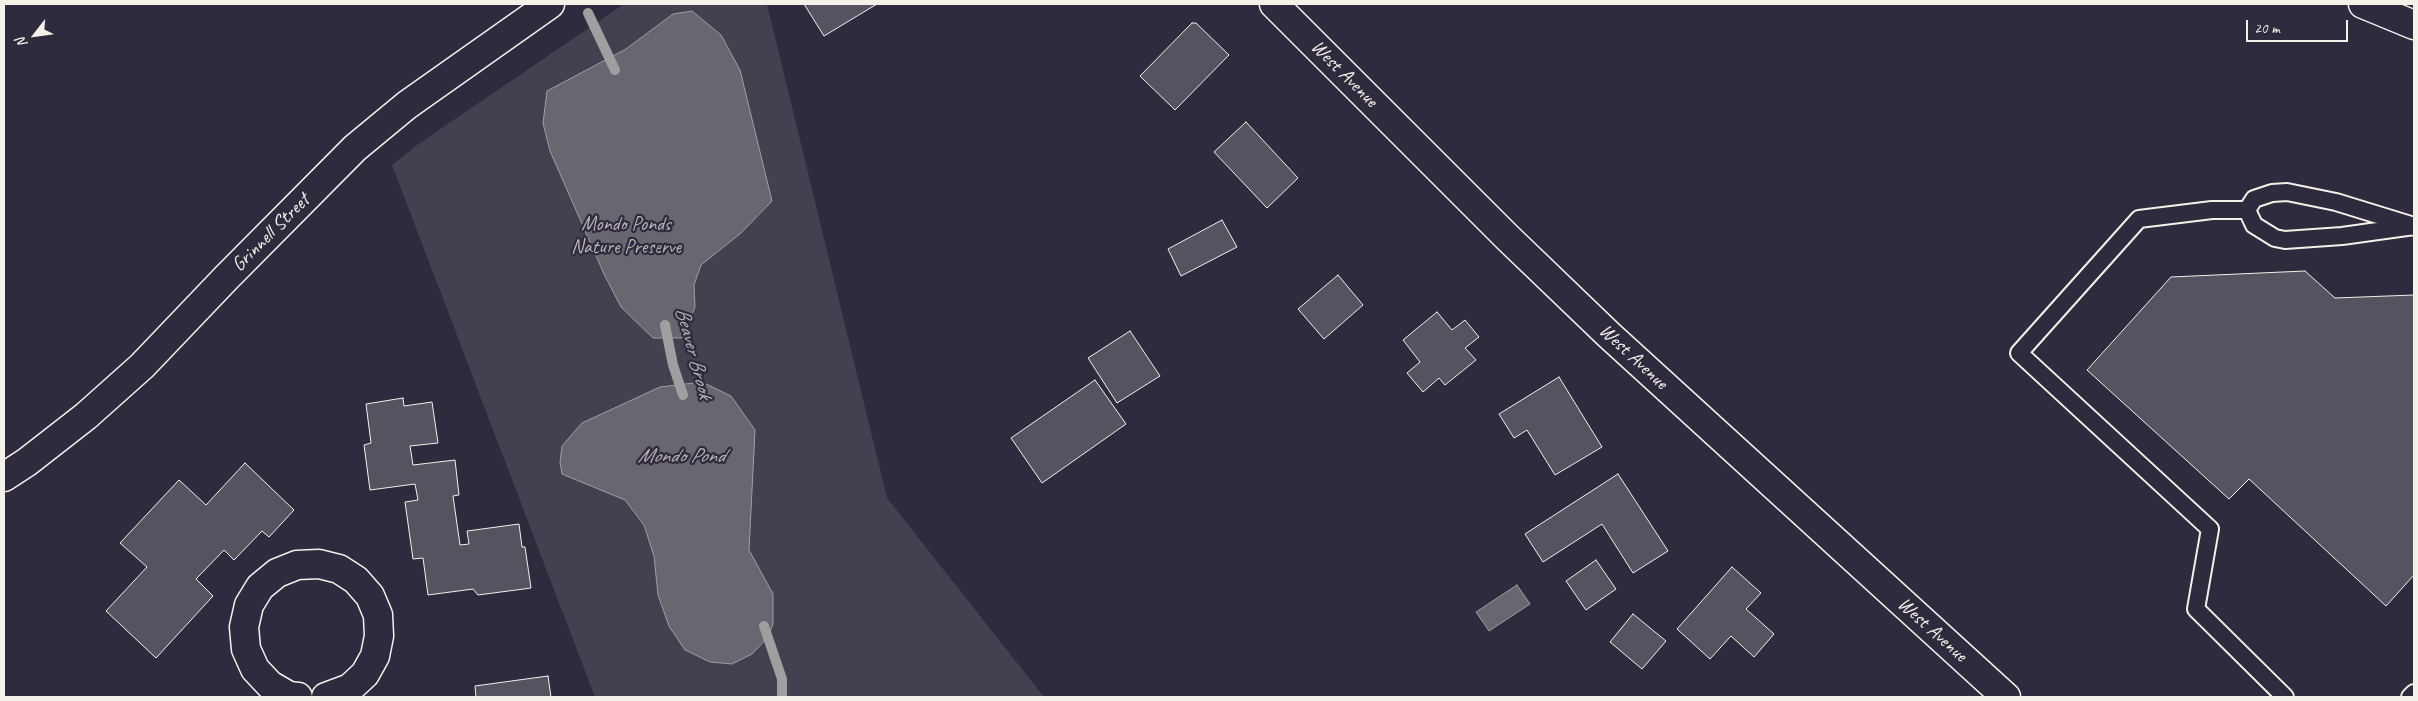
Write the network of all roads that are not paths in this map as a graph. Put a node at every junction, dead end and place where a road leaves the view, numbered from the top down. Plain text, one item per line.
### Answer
1 (550, 4) edge
2 (1274, 4) edge
3 (2363, 4) edge
4 (2414, 25) edge
5 (2247, 210) junction
6 (2414, 226) edge
7 (4, 477) edge
8 (2414, 693) edge
9 (298, 697) edge
10 (326, 697) edge
11 (2006, 697) edge
12 (2285, 697) edge
13 (2410, 697) edge

1 - 7 main road, Grinnell Street
2 - 11 main road, West Avenue
3 - 4 main road
5 - 6 lane
5 - 6 lane
5 - 12 lane
8 - 13 lane
9 - 10 main road

